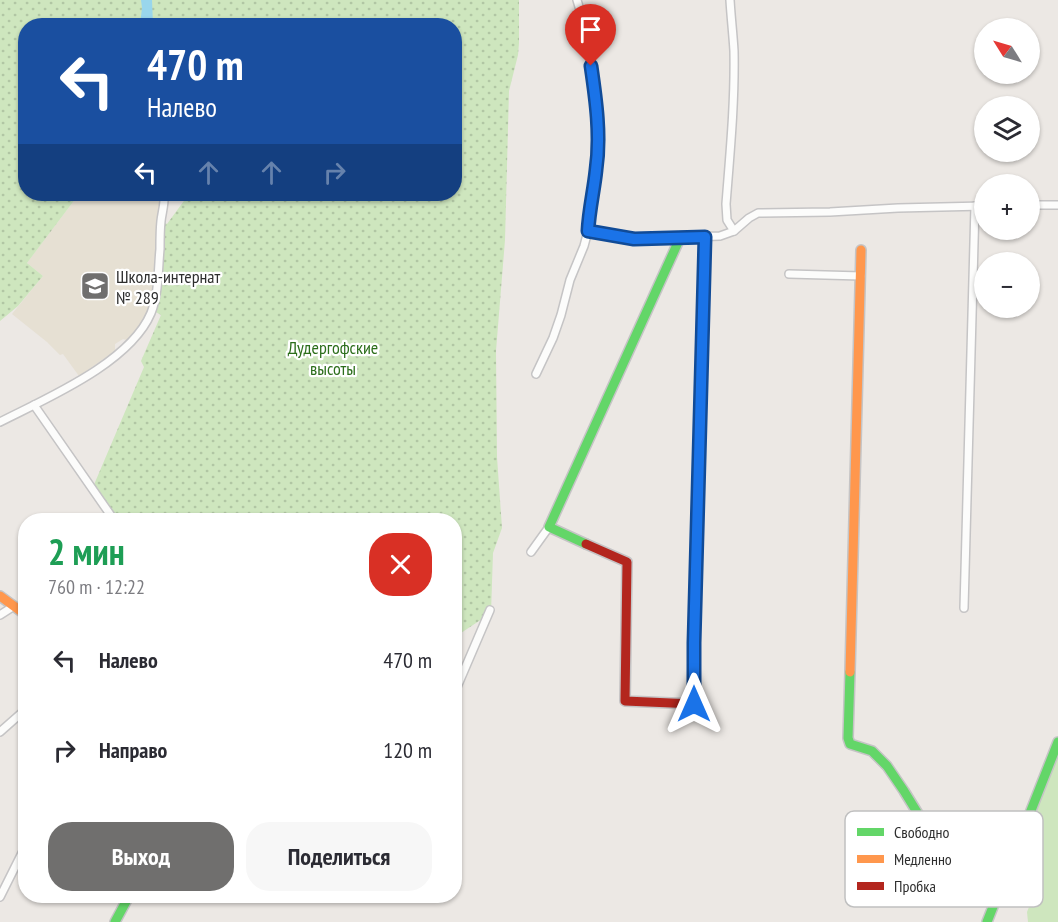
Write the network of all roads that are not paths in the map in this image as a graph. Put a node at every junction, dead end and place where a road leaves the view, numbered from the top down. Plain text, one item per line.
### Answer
1 (577, 0) edge
2 (730, 0) edge
3 (164, 201) edge
4 (1040, 205) edge
5 (1058, 205) edge
6 (974, 206) edge
7 (588, 231) junction
8 (734, 231) junction
9 (705, 237) junction
10 (680, 238) junction
11 (974, 240) edge
12 (861, 250) dead end
13 (789, 274) dead end
14 (861, 276) junction
15 (536, 374) dead end
16 (33, 405) junction
17 (0, 422) edge
18 (109, 513) edge
19 (549, 527) junction
20 (531, 552) dead end
21 (0, 596) edge
22 (14, 606) junction
23 (964, 608) dead end
24 (18, 609) edge
25 (490, 610) dead end
26 (0, 615) edge
27 (462, 675) edge
28 (18, 715) edge
29 (0, 732) edge
30 (1058, 742) edge
31 (915, 811) edge
32 (1030, 811) edge
33 (18, 861) edge
34 (0, 897) edge
35 (126, 903) edge
36 (993, 907) edge
37 (116, 922) edge
38 (987, 922) edge

1 - 7 street
2 - 8 street
3 - 16 street
4 - 5 street
6 - 8 street
7 - 10 street
7 - 15 street
8 - 9 street
9 - 10 street
9 - 19 street
10 - 19 street
11 - 23 street
12 - 14 street
13 - 14 street
14 - 31 street
16 - 17 street
16 - 18 street
19 - 20 street
21 - 22 street
22 - 24 street
22 - 26 street
25 - 27 street
28 - 29 street
30 - 32 street
33 - 34 street
35 - 37 street
36 - 38 street

